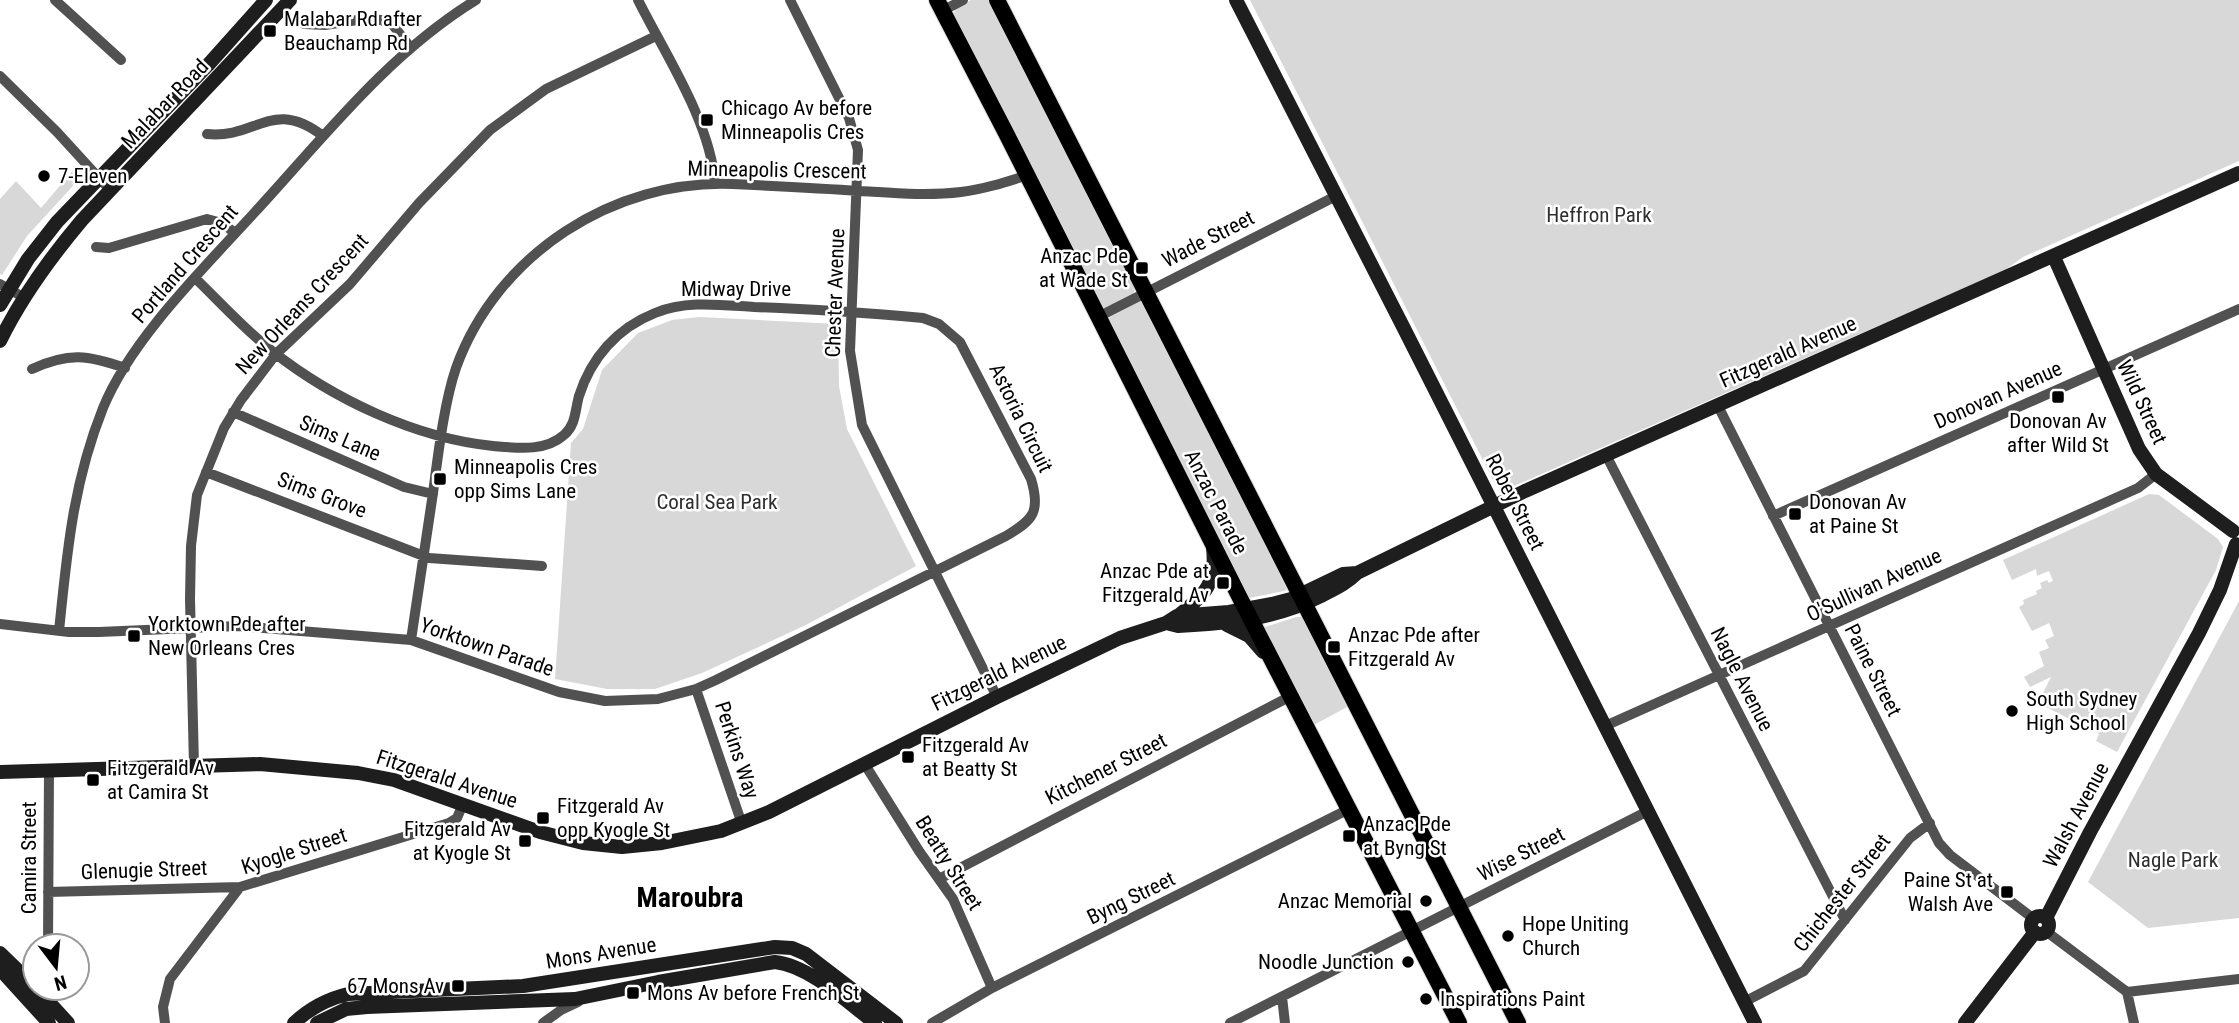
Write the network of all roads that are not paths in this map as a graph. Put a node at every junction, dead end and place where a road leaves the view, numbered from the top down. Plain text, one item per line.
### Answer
1 (55, 0) edge
2 (266, 0) edge
3 (290, 0) edge
4 (475, 0) edge
5 (638, 0) edge
6 (790, 0) edge
7 (963, 0) edge
8 (998, 0) edge
9 (1236, 0) edge
10 (939, 5) edge
11 (304, 24) dead end
12 (656, 36) junction
13 (411, 48) junction
14 (121, 60) dead end
15 (0, 76) edge
16 (207, 134) dead end
17 (323, 136) junction
18 (2239, 173) edge
19 (1028, 175) junction
20 (99, 178) junction
21 (715, 183) junction
22 (110, 190) junction
23 (858, 190) junction
24 (1336, 197) junction
25 (236, 233) junction
26 (96, 247) dead end
27 (2054, 257) junction
28 (195, 278) junction
29 (5, 286) edge
30 (1146, 292) junction
31 (23, 297) junction
32 (0, 304) edge
33 (2239, 309) edge
34 (851, 312) junction
35 (1098, 317) junction
36 (0, 341) edge
37 (276, 354) junction
38 (125, 368) junction
39 (32, 369) dead end
40 (2104, 369) junction
41 (1718, 406) junction
42 (233, 412) junction
43 (442, 435) junction
44 (1606, 455) junction
45 (206, 472) junction
46 (2156, 474) junction
47 (433, 494) junction
48 (1493, 506) junction
49 (1773, 516) junction
50 (2237, 537) edge
51 (1212, 538) junction
52 (424, 556) junction
53 (542, 566) dead end
54 (934, 572) junction
55 (1301, 600) junction
56 (1249, 615) junction
57 (1172, 620) junction
58 (1221, 623) junction
59 (0, 624) edge
60 (191, 627) junction
61 (1829, 627) junction
62 (59, 631) junction
63 (411, 640) junction
64 (1719, 676) junction
65 (696, 688) junction
66 (1288, 690) junction
67 (997, 697) junction
68 (1605, 726) junction
69 (864, 763) junction
70 (194, 766) junction
71 (49, 770) junction
72 (0, 772) edge
73 (463, 804) junction
74 (1349, 809) junction
75 (1647, 811) junction
76 (1930, 823) junction
77 (742, 824) junction
78 (939, 878) junction
79 (240, 887) junction
80 (48, 892) junction
81 (1458, 906) junction
82 (1845, 920) junction
83 (2040, 925) junction
84 (1412, 931) junction
85 (48, 932) edge
86 (0, 953) edge
87 (0, 969) edge
88 (21, 974) edge
89 (2239, 979) edge
90 (992, 988) junction
91 (2127, 992) junction
92 (599, 995) junction
93 (1282, 997) junction
94 (53, 1002) edge
95 (1744, 1002) junction
96 (49, 1023) edge
97 (68, 1023) edge
98 (165, 1023) edge
99 (294, 1023) edge
100 (317, 1023) edge
101 (543, 1023) edge
102 (875, 1023) edge
103 (896, 1023) edge
104 (932, 1023) edge
105 (1230, 1023) edge
106 (1285, 1023) edge
107 (1459, 1023) edge
108 (1518, 1023) edge
109 (1755, 1023) edge
110 (1965, 1023) edge
111 (2134, 1023) edge

1 - 14 street
2 - 20 street, Malabar Road
3 - 22 street, Malabar Road
4 - 13 street, Portland Crescent
5 - 12 street
6 - 23 street, Chester Avenue
7 - 10 street
8 - 30 main road, Anzac Parade
9 - 24 street, Robey Street
10 - 19 main road, Anzac Parade
11 - 13 street
12 - 21 street
12 - 37 street, New Orleans Crescent
13 - 17 street, Portland Crescent
15 - 20 street
16 - 17 street
17 - 25 street, Portland Crescent
18 - 27 street, Fitzgerald Avenue
19 - 23 street, Minneapolis Crescent
19 - 35 main road, Anzac Parade
20 - 22 street
20 - 29 street, Malabar Road
21 - 23 street, Minneapolis Crescent
21 - 43 street, Minneapolis Crescent
22 - 31 street, Malabar Road
23 - 34 street, Chester Avenue
24 - 30 street, Wade Street
24 - 48 street, Robey Street
25 - 26 street
25 - 28 street, Portland Crescent
27 - 40 street, Wild Street
27 - 41 street, Fitzgerald Avenue
28 - 37 street, Midway Drive
28 - 38 street, Portland Crescent
29 - 31 street
29 - 32 street, Malabar Road
30 - 35 street, Wade Street
30 - 55 main road, Anzac Parade
31 - 36 street, Malabar Road
33 - 40 street, Donovan Avenue
34 - 43 street, Midway Drive
34 - 54 street, Chester Avenue
34 - 54 street, Astoria Circuit
35 - 51 main road, Anzac Parade
37 - 42 street, New Orleans Crescent
37 - 43 street, Midway Drive
38 - 39 street
38 - 62 street, Portland Crescent
40 - 46 street, Wild Street
40 - 49 street, Donovan Avenue
41 - 44 street, Fitzgerald Avenue
41 - 49 street, Paine Street
42 - 45 street, New Orleans Crescent
42 - 47 street, Sims Lane
43 - 47 street, Minneapolis Crescent
44 - 48 street, Fitzgerald Avenue
44 - 64 street, Nagle Avenue
45 - 52 street, Sims Grove
45 - 60 street, New Orleans Crescent
46 - 50 street, Wild Street
46 - 61 street, O'Sullivan Avenue
47 - 52 street, Minneapolis Crescent
48 - 55 street, Fitzgerald Avenue
48 - 68 street, Robey Street
49 - 61 street, Paine Street
50 - 83 street, Walsh Avenue
51 - 56 main road, Anzac Parade
51 - 57 street
52 - 53 street, Sims Grove
52 - 63 street, Minneapolis Crescent
54 - 65 street, Yorktown Parade
54 - 67 street, Chester Avenue
55 - 56 street, Fitzgerald Avenue
55 - 81 main road, Anzac Parade
56 - 57 street, Fitzgerald Avenue
56 - 58 street, Fitzgerald Avenue
56 - 66 main road, Anzac Parade
57 - 58 street, Fitzgerald Avenue
57 - 67 street, Fitzgerald Avenue
58 - 66 street
59 - 62 street, Yorktown Parade
60 - 62 street, Yorktown Parade
60 - 63 street, Yorktown Parade
60 - 70 street, New Orleans Crescent
61 - 64 street, O'Sullivan Avenue
61 - 76 street, Paine Street
63 - 65 street, Yorktown Parade
64 - 68 street, O'Sullivan Avenue
64 - 82 street, Nagle Avenue
65 - 77 street, Perkins Way
66 - 74 main road, Anzac Parade
66 - 78 street, Kitchener Street
67 - 69 street, Fitzgerald Avenue
68 - 75 street, Robey Street
69 - 77 street, Fitzgerald Avenue
69 - 78 street, Beatty Street
70 - 71 street, Fitzgerald Avenue
70 - 73 street, Fitzgerald Avenue
71 - 72 street, Fitzgerald Avenue
71 - 80 street, Camira Street
73 - 77 street, Fitzgerald Avenue
73 - 79 street, Kyogle Street
74 - 84 main road, Anzac Parade
74 - 90 street, Byng Street
75 - 81 street, Wise Street
75 - 95 street, Robey Street
76 - 82 street, Chichester Street
76 - 83 street, Paine Street
78 - 90 street, Beatty Street
79 - 80 street, Glenugie Street
79 - 98 street, Kyogle Street
80 - 85 street, Camira Street
81 - 84 street, Wise Street
81 - 108 main road, Anzac Parade
82 - 95 street, Chichester Street
83 - 91 street, Paine Street
83 - 110 street, Walsh Avenue
84 - 93 street, Wise Street
84 - 107 main road, Anzac Parade
86 - 88 street
87 - 96 street
89 - 91 street
90 - 104 street, Byng Street
91 - 111 street
92 - 100 street, Mons Avenue
92 - 101 street
92 - 102 street, Mons Avenue
93 - 105 street, Wise Street
93 - 106 street
94 - 97 street
95 - 109 street, Robey Street
99 - 103 street, Mons Avenue

